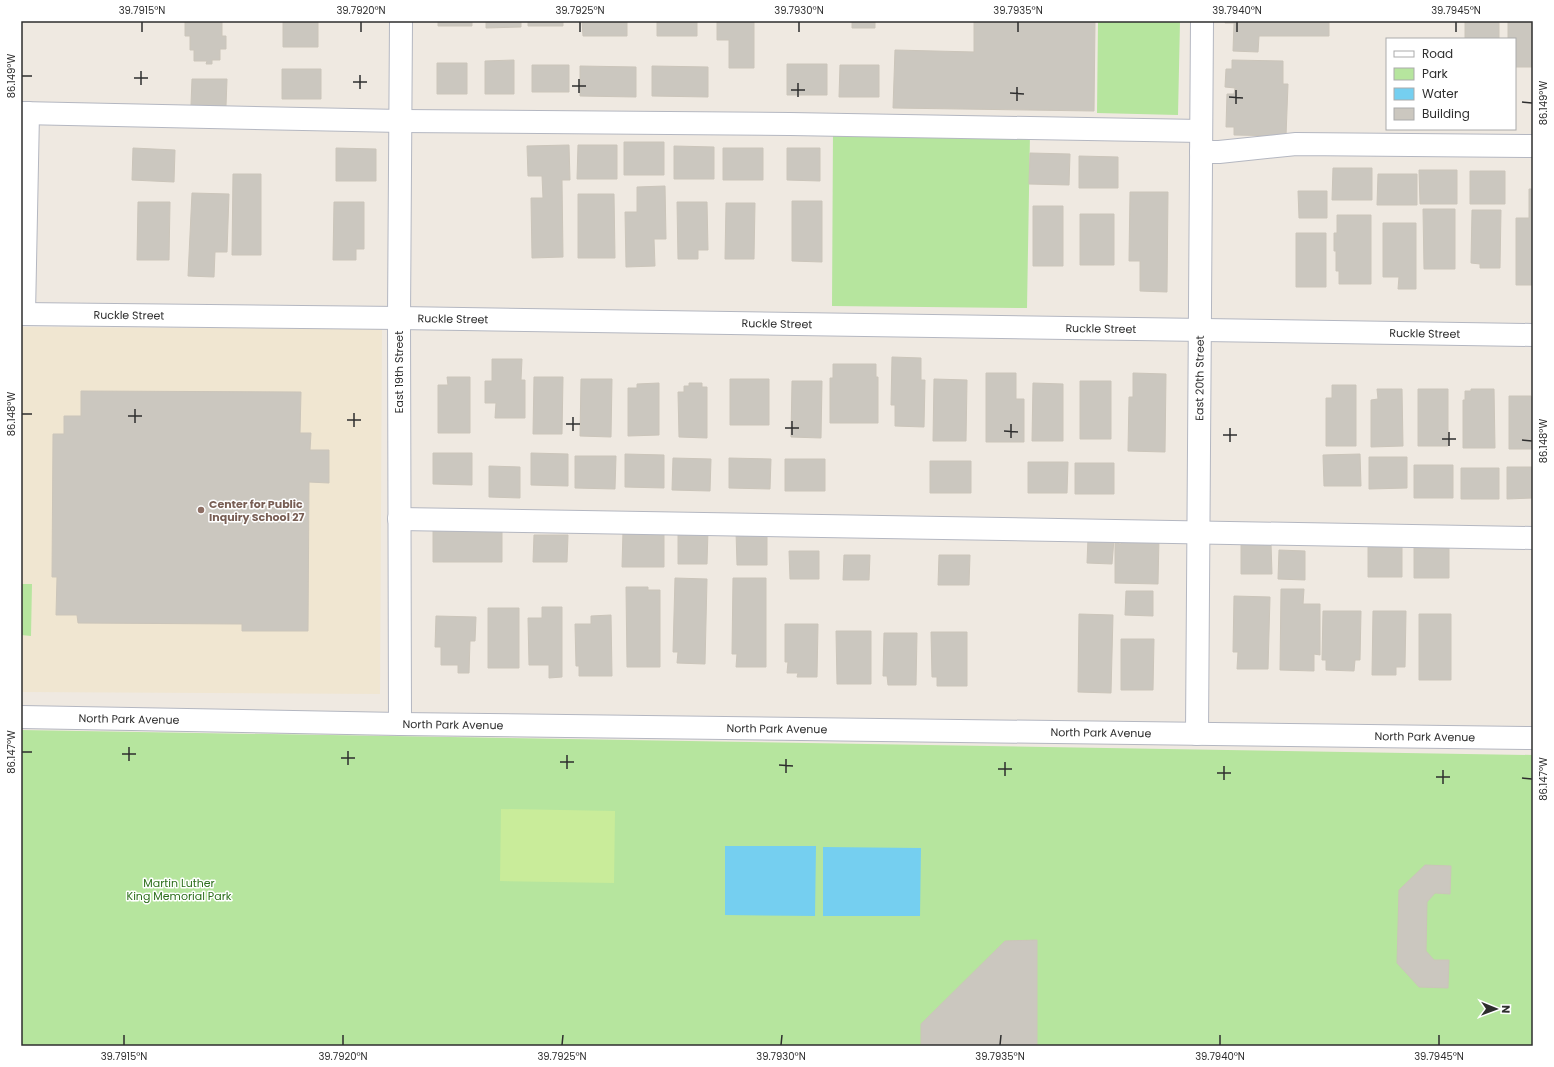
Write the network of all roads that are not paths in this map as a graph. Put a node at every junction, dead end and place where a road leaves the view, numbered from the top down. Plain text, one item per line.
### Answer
1 (401, 21) edge
2 (1202, 21) edge
3 (24, 113) edge
4 (401, 121) junction
5 (1201, 141) junction
6 (1533, 146) edge
7 (23, 314) edge
8 (399, 318) junction
9 (1200, 331) junction
10 (1533, 335) edge
11 (399, 519) junction
12 (1199, 533) junction
13 (1533, 538) edge
14 (21, 717) edge
15 (400, 724) junction
16 (1197, 734) junction
17 (1533, 738) edge

1 - 4 street, East 19th Street
2 - 5 street, East 20th Street
3 - 4 street
3 - 7 street
4 - 5 street
4 - 8 street, East 19th Street
5 - 6 street
5 - 9 street, East 20th Street
7 - 8 street, Ruckle Street
8 - 9 street, Ruckle Street
8 - 11 street, East 19th Street
9 - 10 street, Ruckle Street
9 - 12 street, East 20th Street
11 - 12 street
11 - 15 street, East 19th Street
12 - 13 street
12 - 16 street, East 20th Street
14 - 15 street, North Park Avenue
15 - 16 street, North Park Avenue
16 - 17 street, North Park Avenue

